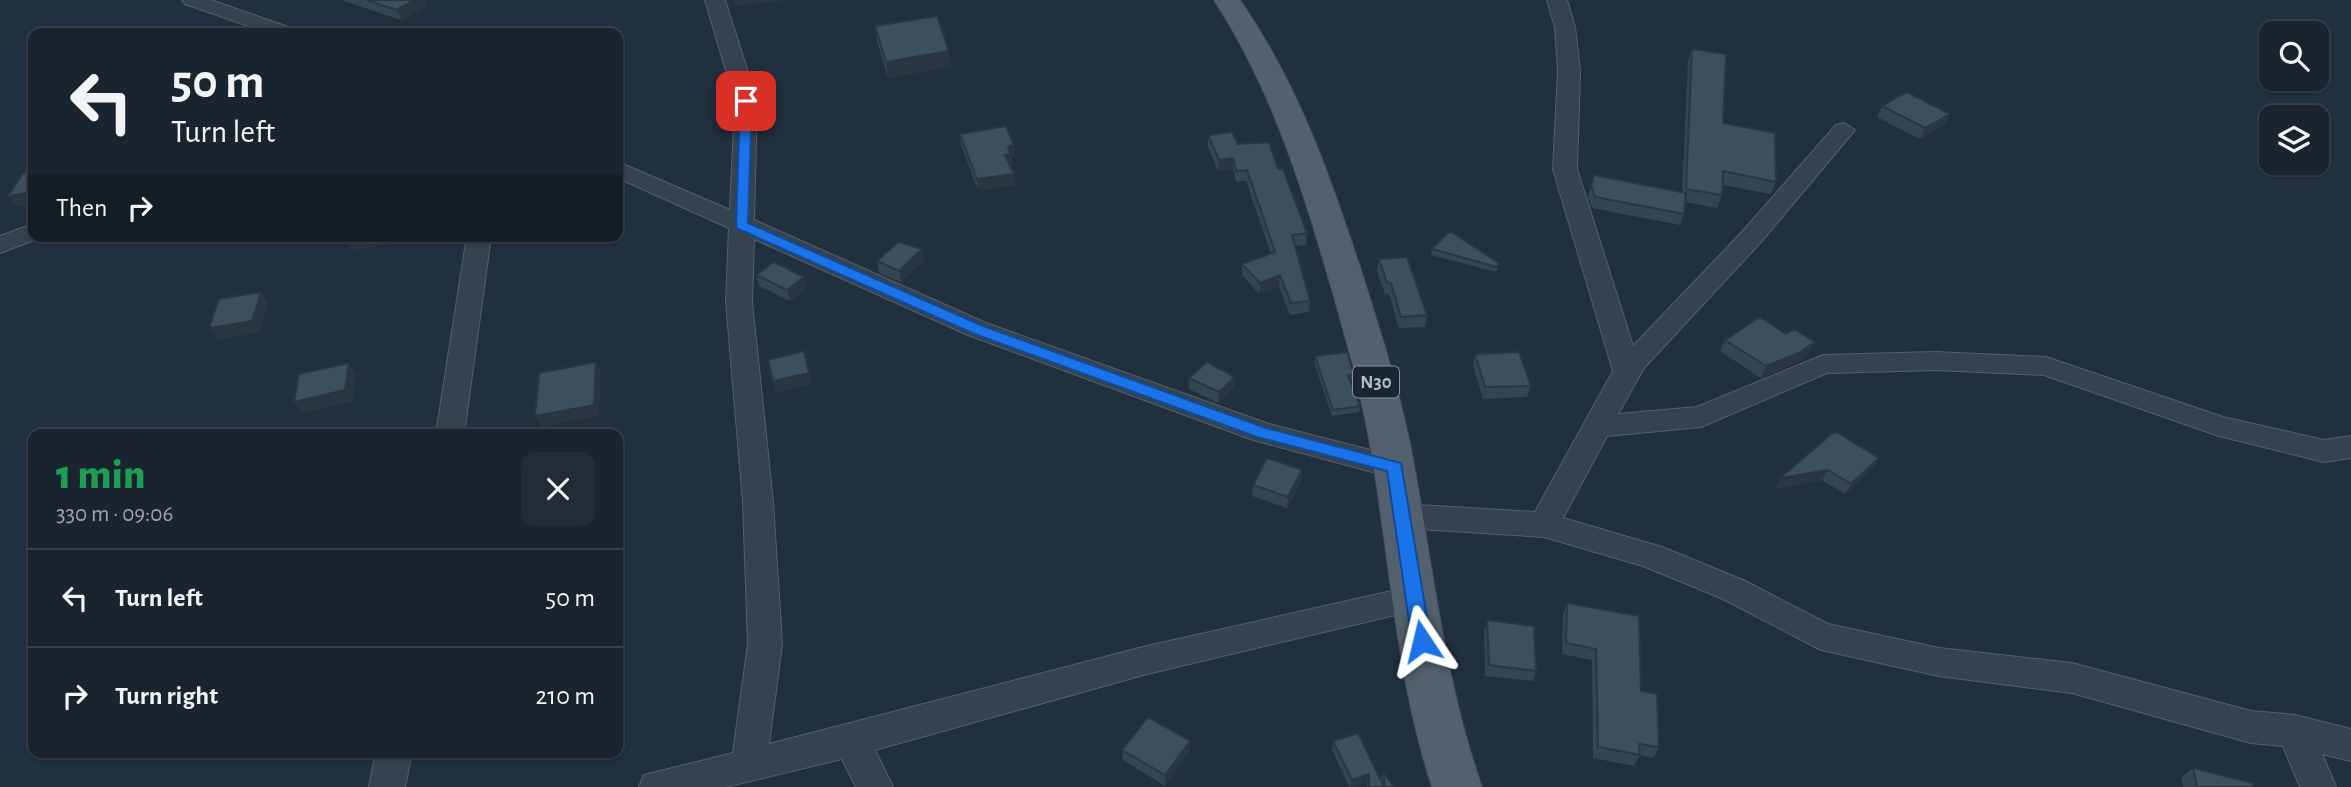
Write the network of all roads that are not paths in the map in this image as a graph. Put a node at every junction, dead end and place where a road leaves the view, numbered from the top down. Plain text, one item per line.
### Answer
1 (192, 0) edge
2 (715, 0) edge
3 (1227, 0) edge
4 (1557, 0) edge
5 (273, 28) edge
6 (1844, 130) dead end
7 (623, 171) edge
8 (741, 225) junction
9 (28, 234) edge
10 (478, 242) edge
11 (0, 245) edge
12 (1627, 371) junction
13 (1598, 426) junction
14 (451, 429) edge
15 (2351, 447) edge
16 (1395, 467) junction
17 (1402, 516) junction
18 (1544, 525) junction
19 (1414, 599) junction
20 (2295, 731) junction
21 (851, 741) junction
22 (2351, 745) edge
23 (393, 758) edge
24 (749, 764) junction
25 (387, 787) edge
26 (657, 787) edge
27 (875, 787) edge
28 (1457, 787) edge
29 (2318, 787) edge

1 - 5 street
2 - 8 street
3 - 16 main road, N30
4 - 12 street
6 - 12 street
7 - 8 street
8 - 16 street
8 - 24 street
9 - 11 street
10 - 14 street
12 - 13 street
13 - 15 street
13 - 18 street
16 - 17 main road, N30
17 - 18 street
17 - 19 main road, N30
18 - 20 street
19 - 21 street
19 - 28 main road, N30
20 - 22 street
20 - 29 street
21 - 24 street
21 - 27 street
23 - 25 street
24 - 26 street

